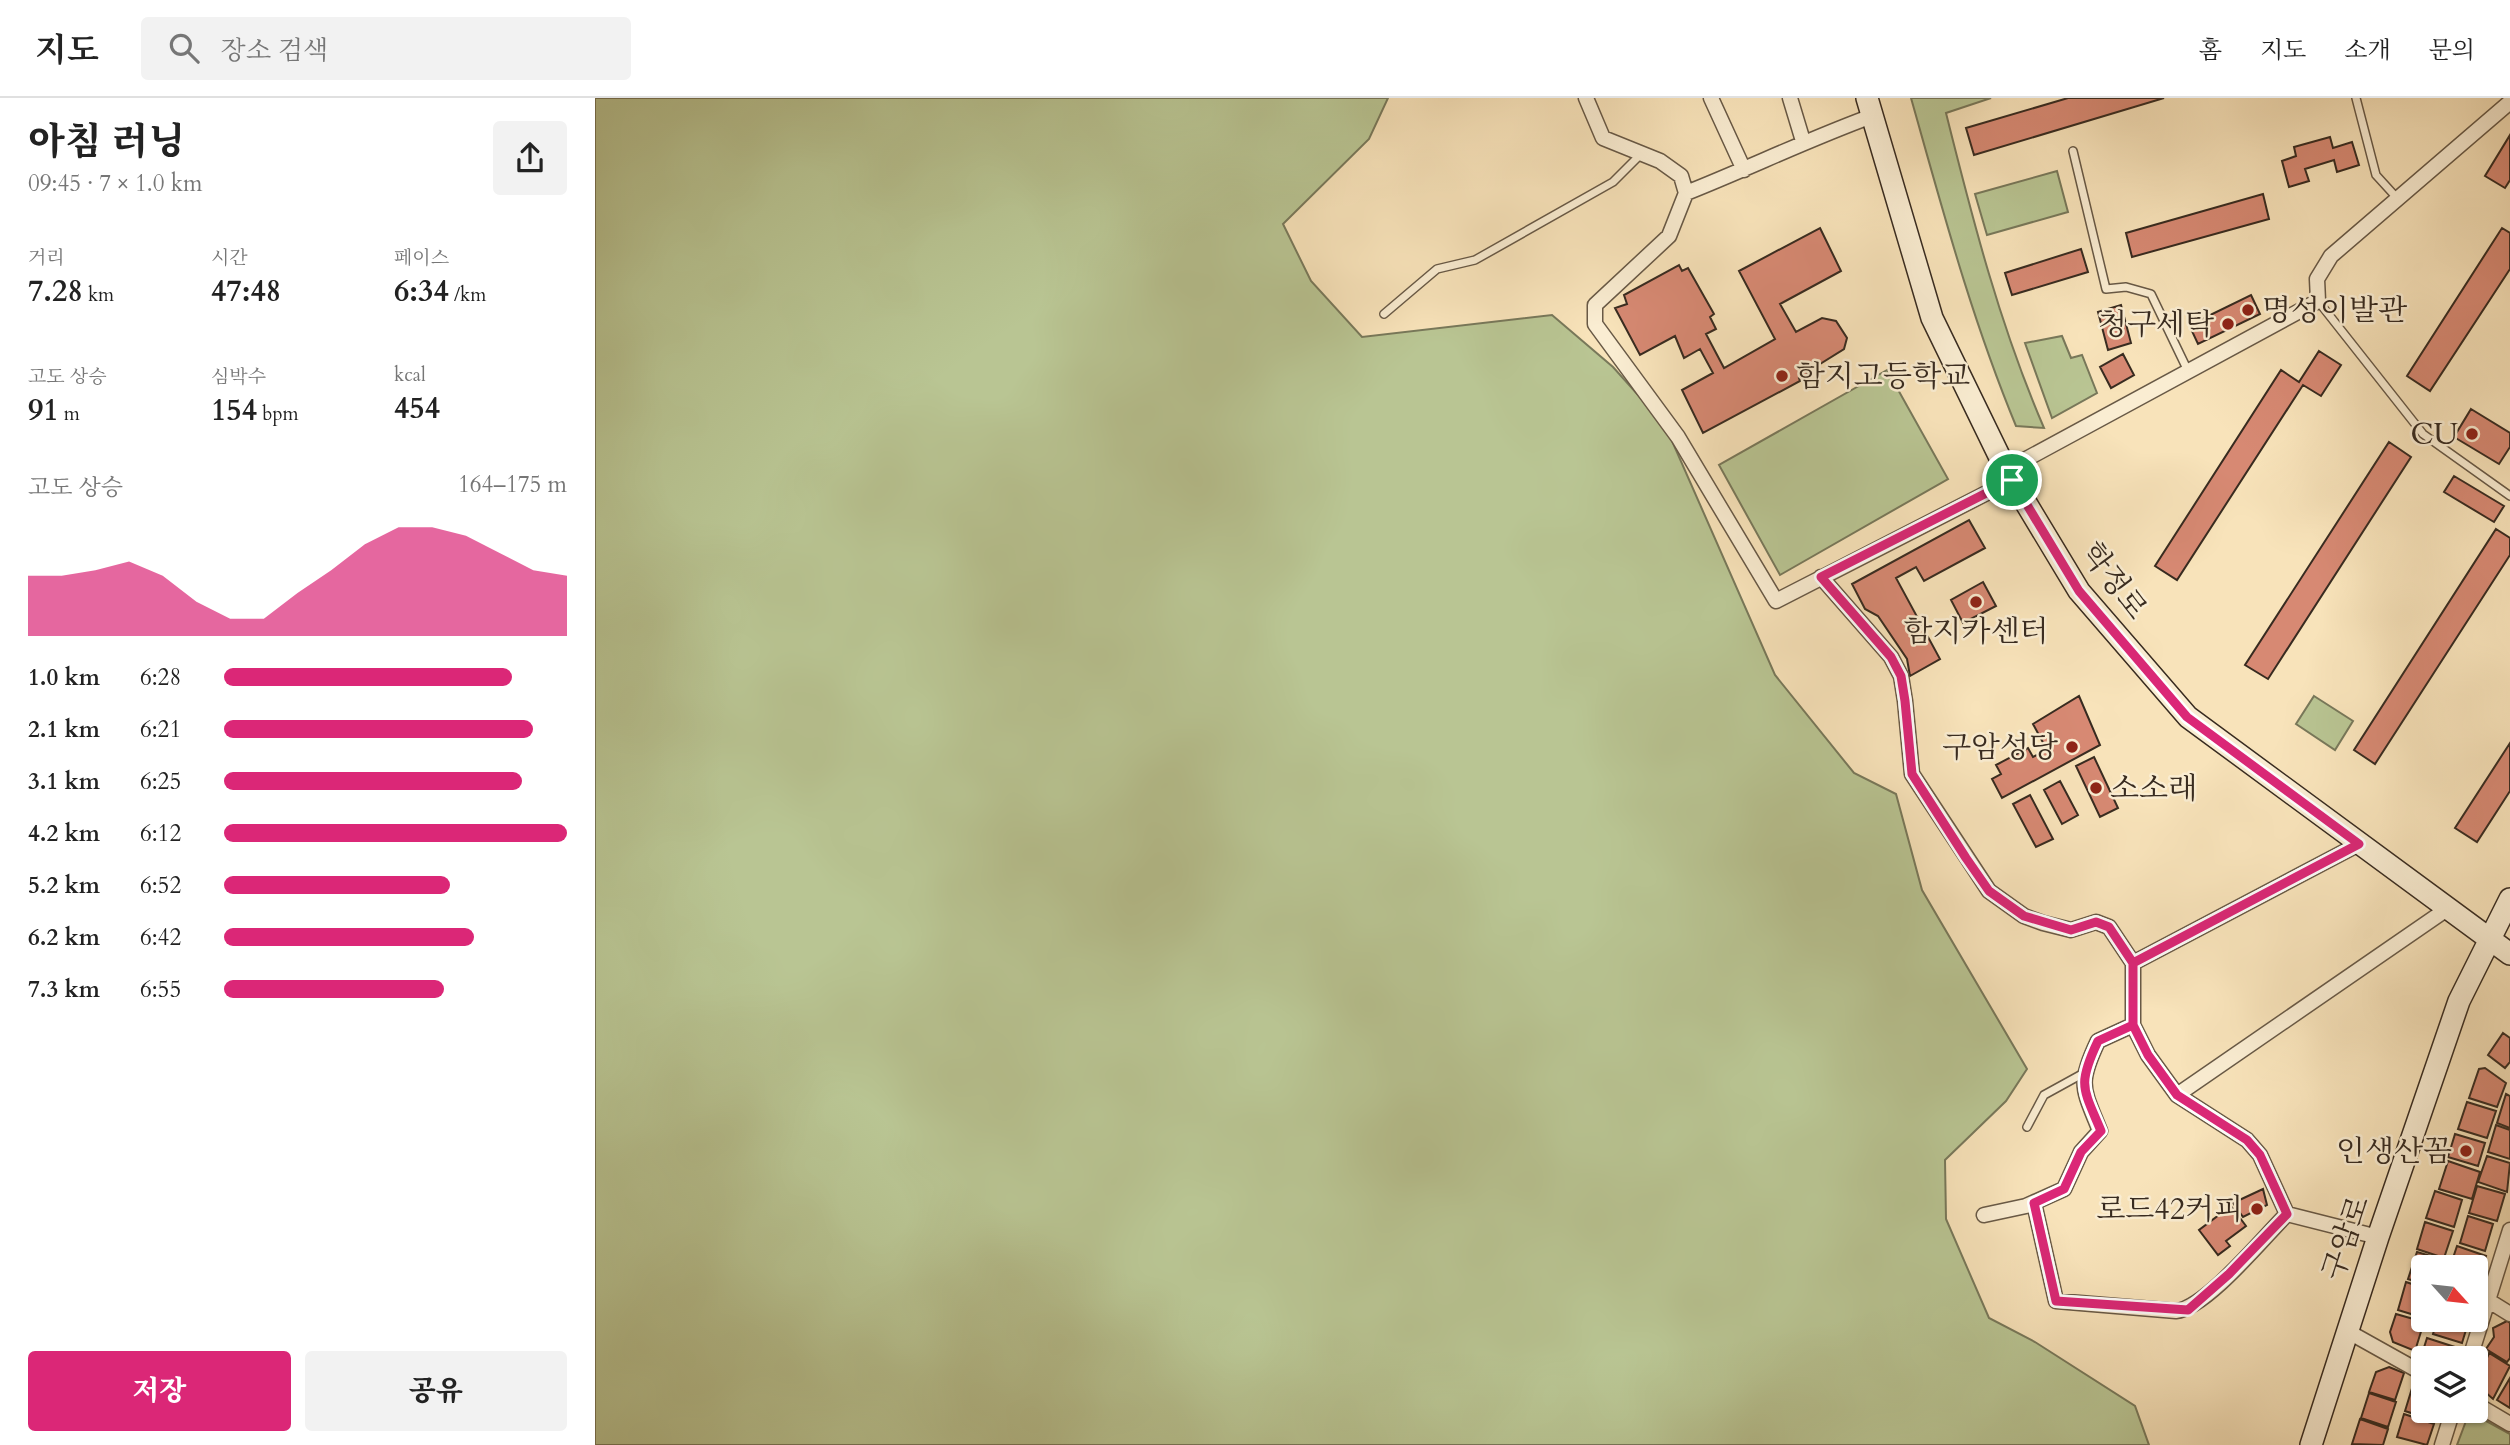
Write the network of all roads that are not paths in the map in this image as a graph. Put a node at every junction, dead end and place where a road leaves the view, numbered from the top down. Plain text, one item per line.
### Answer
1 (1586, 98) edge
2 (1711, 98) edge
3 (1790, 98) edge
4 (2356, 98) edge
5 (2510, 102) edge
6 (1869, 107) edge
7 (1803, 141) junction
8 (2073, 152) dead end
9 (1641, 153) junction
10 (1744, 170) junction
11 (1686, 192) junction
12 (2397, 198) junction
13 (2318, 301) junction
14 (1384, 314) dead end
15 (2188, 372) junction
16 (2009, 475) junction
17 (2510, 496) edge
18 (1821, 577) junction
19 (2359, 844) junction
20 (2510, 899) edge
21 (2447, 909) junction
22 (2489, 939) junction
23 (2510, 954) edge
24 (2133, 963) junction
25 (2133, 1025) junction
26 (2084, 1073) junction
27 (2177, 1095) junction
28 (2027, 1126) dead end
29 (2034, 1203) junction
30 (2287, 1214) junction
31 (1984, 1215) dead end
32 (2510, 1230) edge
33 (2378, 1237) junction
34 (2489, 1301) joint
35 (2510, 1314) edge
36 (2347, 1331) junction
37 (2411, 1367) edge
38 (2488, 1411) edge
39 (2449, 1423) edge
40 (2510, 1424) edge
41 (2311, 1445) edge
42 (2442, 1445) edge

1 - 9 street
2 - 10 street
3 - 7 street
4 - 12 lane
5 - 12 street
6 - 7 street
6 - 16 main road, 학정로
7 - 10 street
8 - 15 lane
9 - 11 street
9 - 14 lane
10 - 11 street
11 - 18 street
12 - 13 street
13 - 15 street
13 - 17 lane
15 - 16 street
16 - 18 street
16 - 19 main road, 학정로
18 - 24 street
19 - 21 main road, 학정로
19 - 24 street
20 - 22 main road, 구암로
21 - 22 main road, 학정로
21 - 27 street
22 - 23 main road, 학정로
22 - 33 main road, 구암로
24 - 25 street
25 - 26 street
25 - 27 street
26 - 28 lane
26 - 29 street
27 - 30 street
29 - 30 street
29 - 31 street
30 - 33 street
32 - 34 street
33 - 36 main road, 구암로
34 - 35 street
36 - 37 street
36 - 41 main road, 구암로
38 - 40 street
39 - 42 street

